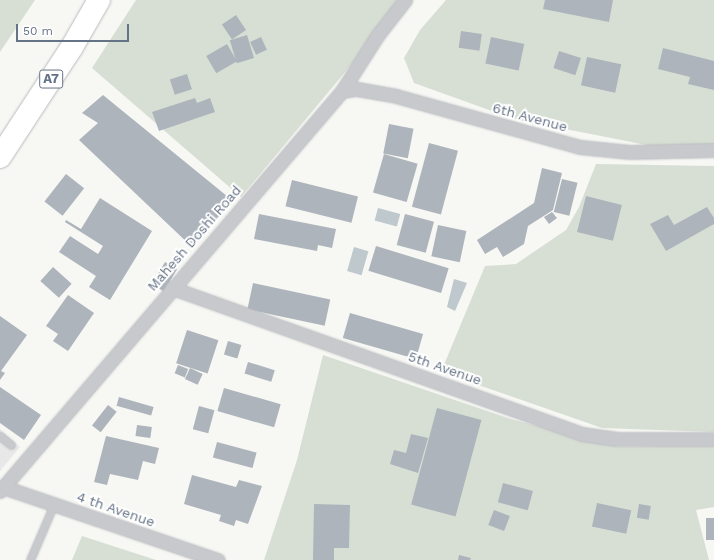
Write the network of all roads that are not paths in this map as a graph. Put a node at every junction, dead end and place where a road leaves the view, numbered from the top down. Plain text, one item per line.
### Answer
1 (99, 0) edge
2 (405, 0) edge
3 (342, 91) junction
4 (714, 150) edge
5 (0, 157) edge
6 (172, 288) junction
7 (0, 436) edge
8 (714, 439) edge
9 (12, 445) dead end
10 (2, 489) edge
11 (54, 504) junction
12 (30, 560) edge
13 (218, 560) edge

1 - 5 highway, A7
2 - 3 street, Mahesh Doshi Road
3 - 4 street, 6th Avenue
3 - 6 street, Mahesh Doshi Road
6 - 8 street, 5th Avenue
6 - 10 street, Mahesh Doshi Road
7 - 9 lane
10 - 11 street, 4 th Avenue
11 - 12 lane
11 - 13 street, 4 th Avenue

